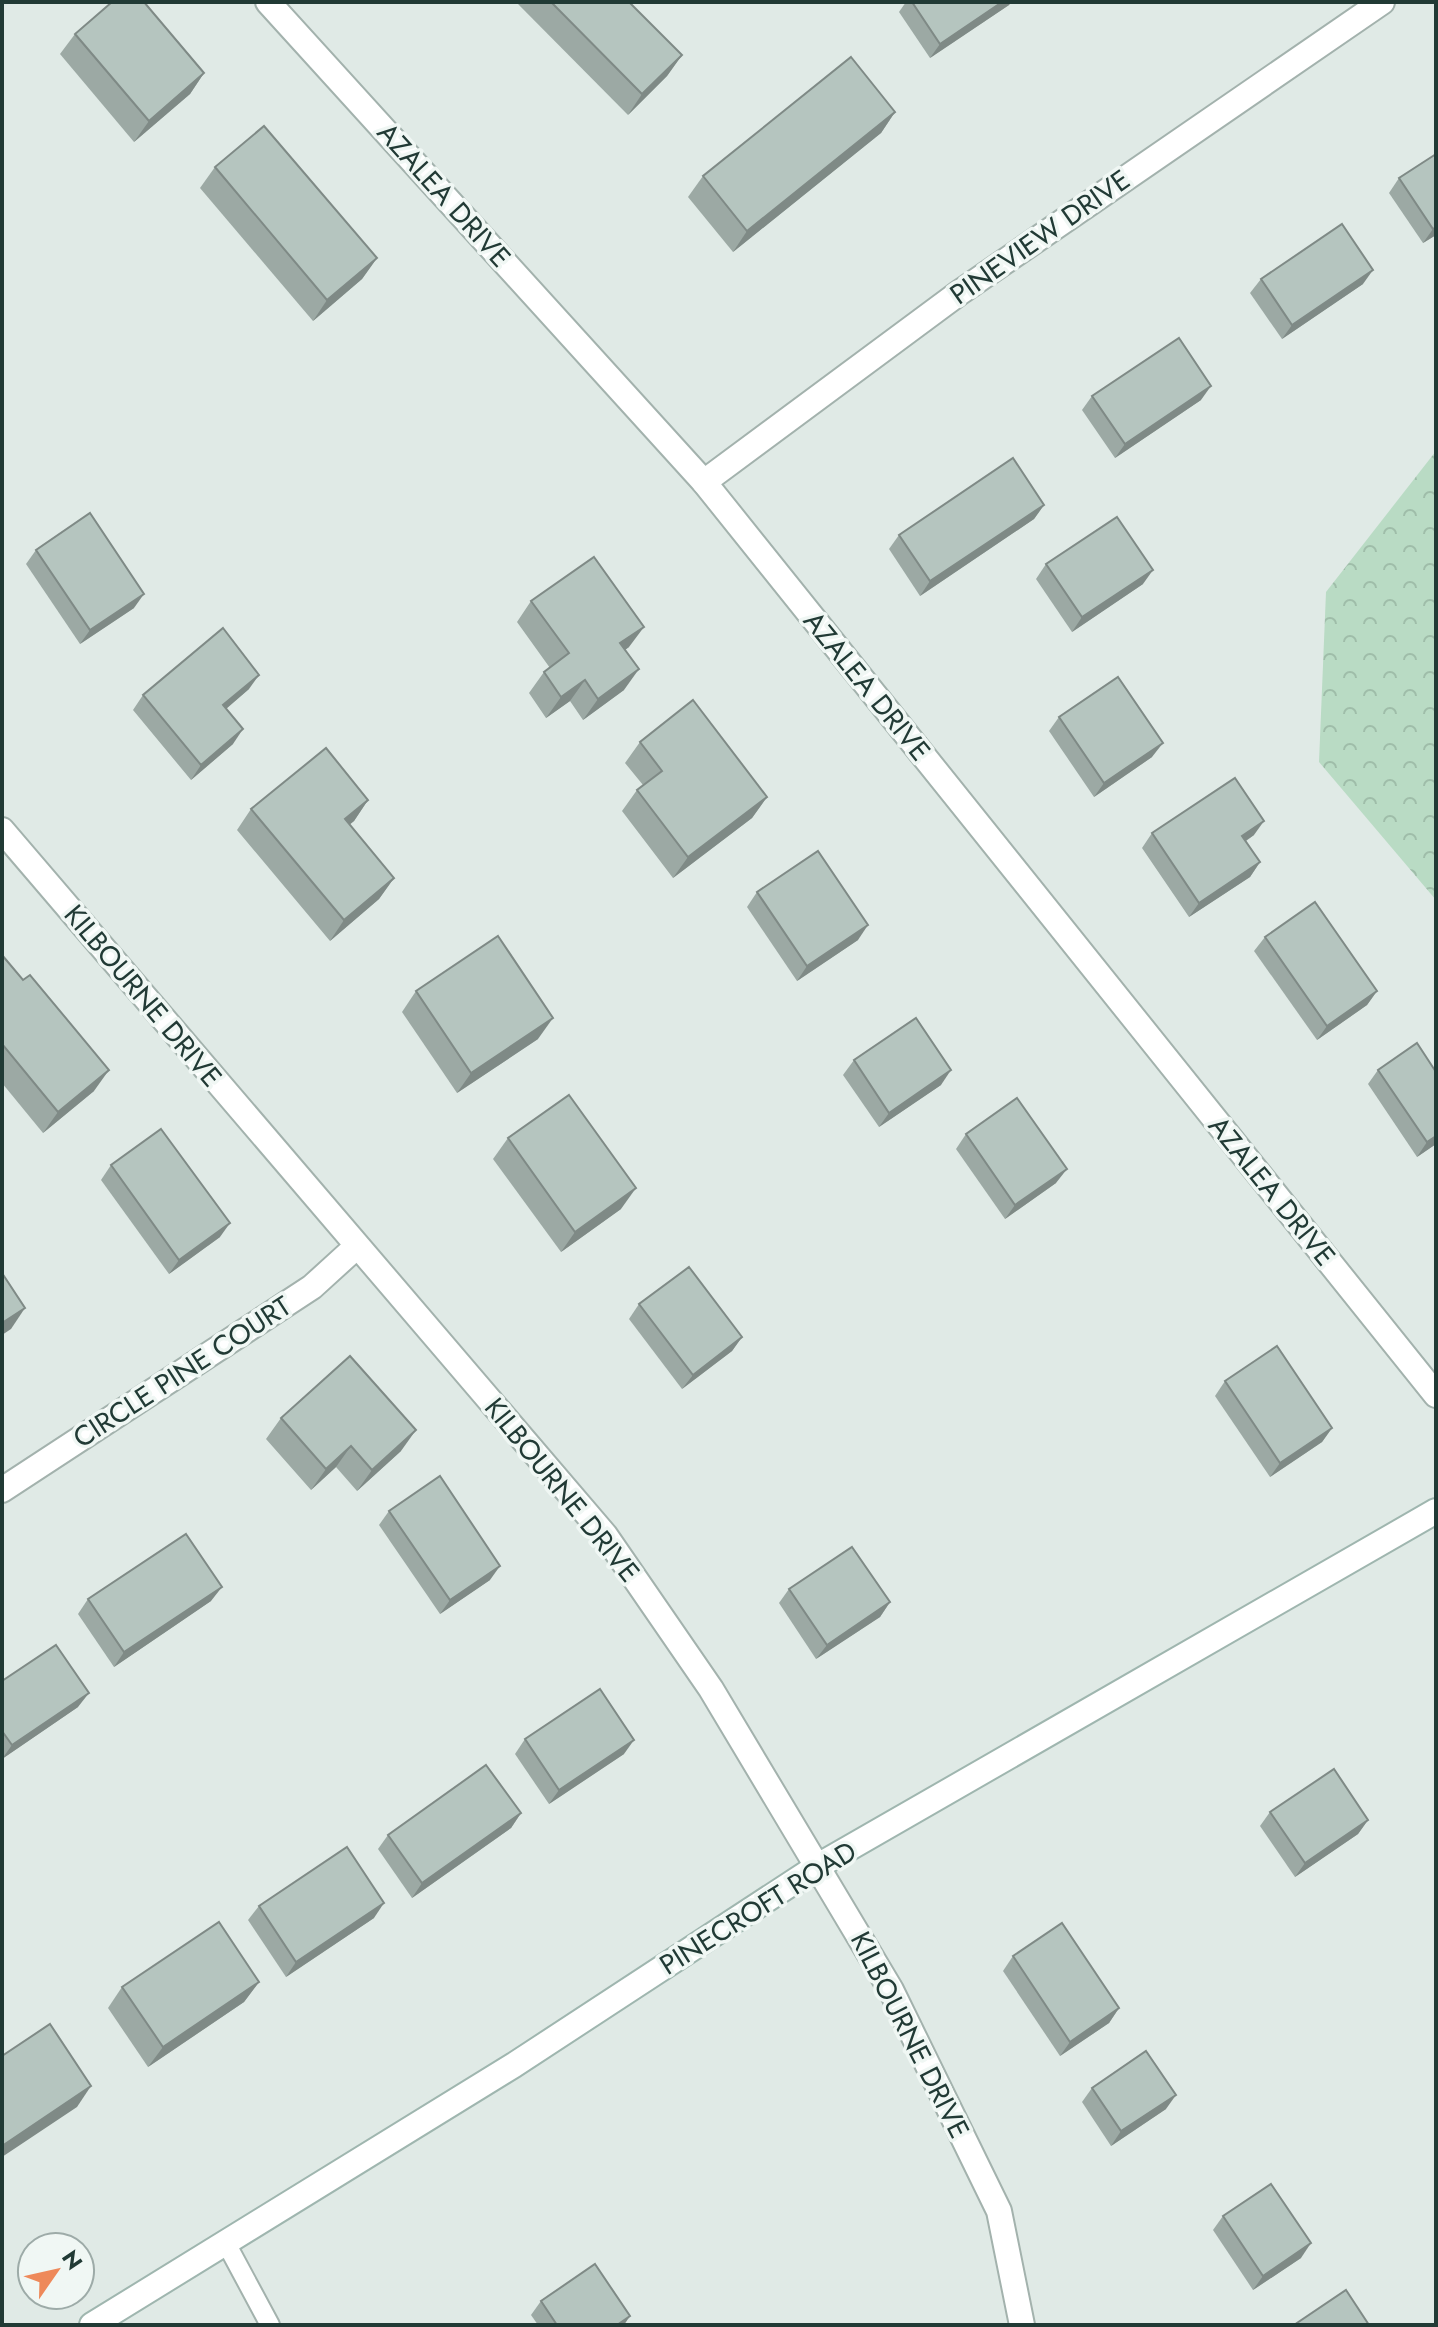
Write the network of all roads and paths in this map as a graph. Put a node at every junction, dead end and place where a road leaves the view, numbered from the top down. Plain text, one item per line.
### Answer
1 (268, 2) edge
2 (1382, 2) edge
3 (704, 482) junction
4 (2, 830) edge
5 (356, 1247) junction
6 (1436, 1395) edge
7 (2, 1490) edge
8 (1436, 1511) edge
9 (818, 1866) junction
10 (226, 2243) junction
11 (92, 2325) edge
12 (270, 2325) edge
13 (1022, 2325) edge

1 - 3 street, AZALEA DRIVE
2 - 3 street, PINEVIEW DRIVE
3 - 6 street, AZALEA DRIVE
4 - 5 street, KILBOURNE DRIVE
5 - 7 street, CIRCLE PINE COURT
5 - 9 street, KILBOURNE DRIVE
8 - 9 street, PINECROFT ROAD
9 - 10 street, PINECROFT ROAD
9 - 13 street, KILBOURNE DRIVE
10 - 11 street, PINECROFT ROAD
10 - 12 lane

